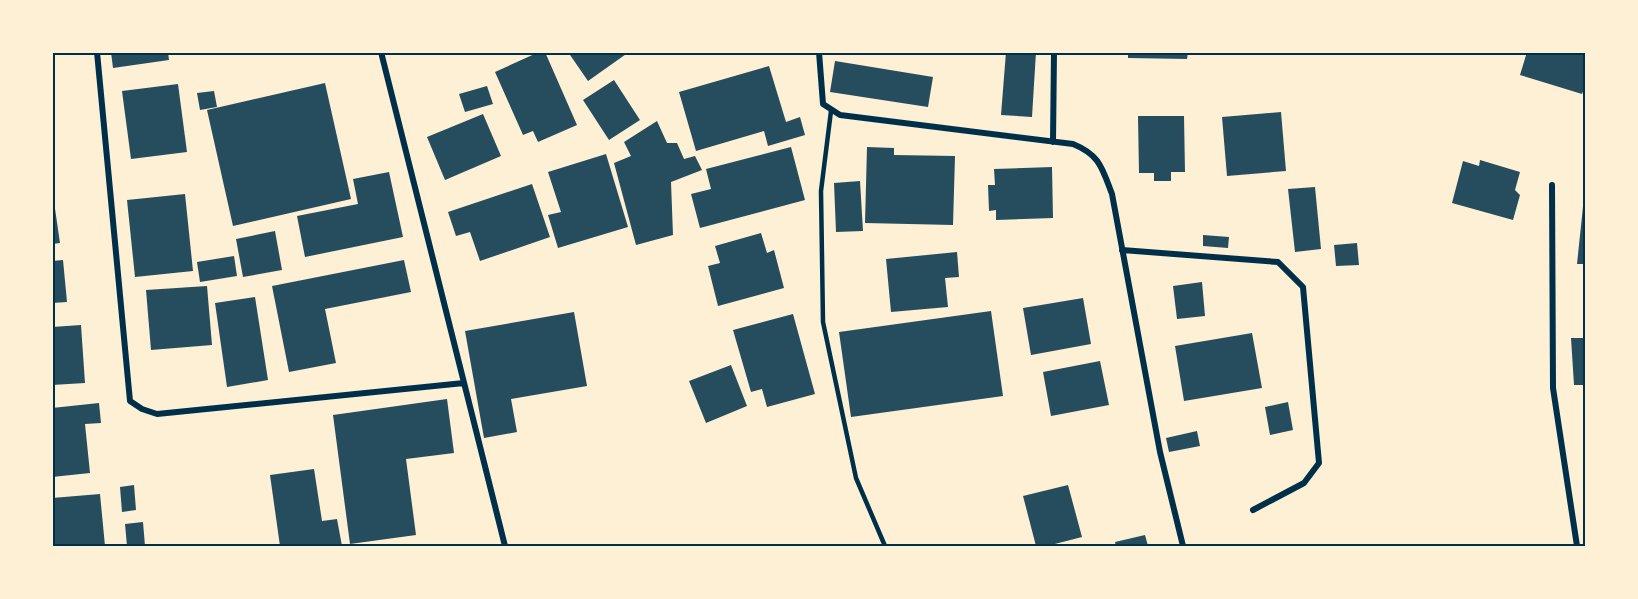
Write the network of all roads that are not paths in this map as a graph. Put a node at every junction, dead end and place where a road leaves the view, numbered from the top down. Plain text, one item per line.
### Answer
1 (97, 52) edge
2 (381, 52) edge
3 (819, 52) edge
4 (1054, 52) edge
5 (831, 111) junction
6 (1053, 142) junction
7 (1552, 185) dead end
8 (1122, 250) junction
9 (464, 383) junction
10 (1253, 510) dead end
11 (505, 546) edge
12 (885, 546) edge
13 (1183, 546) edge
14 (1577, 546) edge

1 - 9 street
2 - 9 street
3 - 5 street
4 - 6 street
5 - 6 street
5 - 12 lane
6 - 8 street
7 - 14 street
8 - 10 street
8 - 13 street
9 - 11 street

